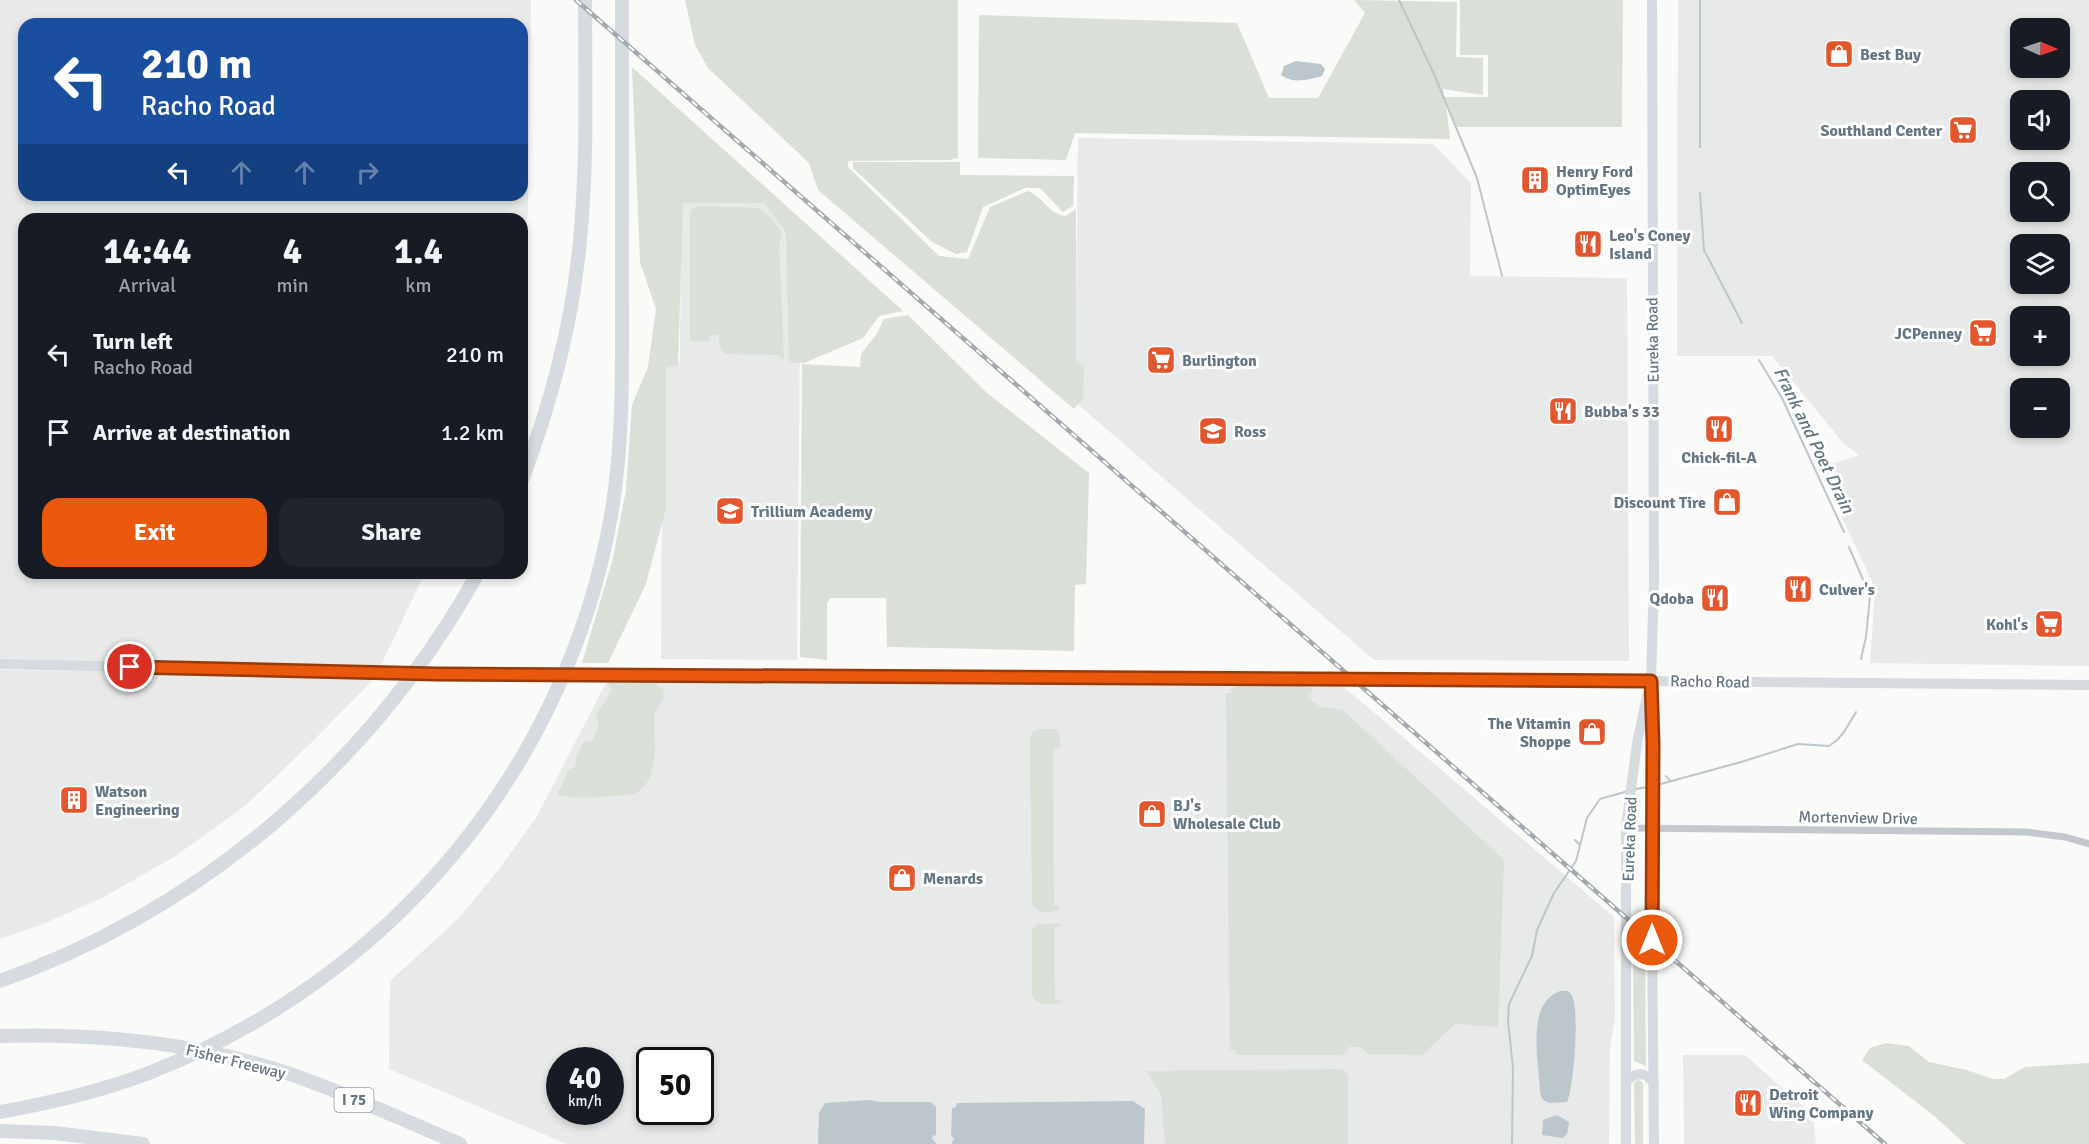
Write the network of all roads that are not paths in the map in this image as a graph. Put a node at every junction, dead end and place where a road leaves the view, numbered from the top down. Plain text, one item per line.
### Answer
1 (585, 0) edge
2 (622, 0) edge
3 (1652, 0) edge
4 (528, 464) edge
5 (474, 579) edge
6 (0, 664) edge
7 (1651, 681) junction
8 (2089, 685) edge
9 (1626, 828) junction
10 (1651, 828) junction
11 (2089, 844) edge
12 (0, 981) edge
13 (0, 1036) edge
14 (1626, 1081) junction
15 (1654, 1083) junction
16 (0, 1112) edge
17 (0, 1131) edge
18 (143, 1144) edge
19 (460, 1144) edge
20 (1626, 1144) edge
21 (1654, 1144) edge

1 - 4 highway
2 - 16 highway
3 - 7 street, Eureka Road
5 - 12 highway
6 - 7 street, Racho Road
7 - 8 street, Racho Road
7 - 9 street, Eureka Road
7 - 10 street, Eureka Road
9 - 10 street, Mortenview Drive
9 - 14 street, Eureka Road
10 - 11 street, Mortenview Drive
10 - 15 street, Eureka Road
13 - 19 highway, Fisher Freeway / I 75
14 - 15 street
14 - 20 street, Eureka Road
15 - 21 street, Eureka Road
17 - 18 highway

